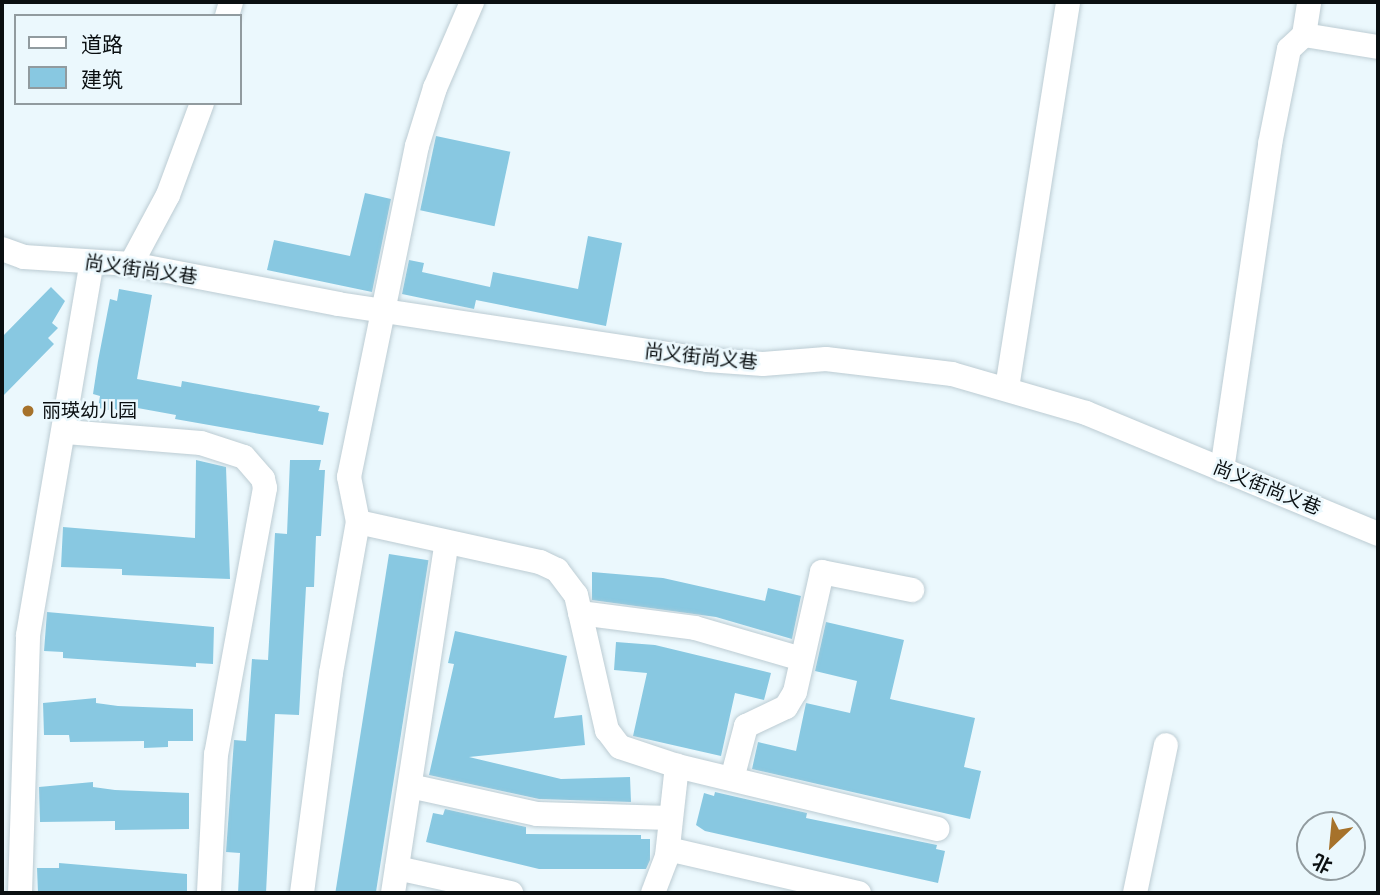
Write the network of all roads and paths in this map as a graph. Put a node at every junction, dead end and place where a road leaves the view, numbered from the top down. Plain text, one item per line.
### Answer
1 (472, 2) edge
2 (1068, 2) edge
3 (1310, 2) edge
4 (1304, 36) junction
5 (1378, 47) edge
6 (201, 105) edge
7 (2, 249) edge
8 (93, 262) junction
9 (131, 264) junction
10 (382, 310) junction
11 (1007, 388) junction
12 (66, 432) junction
13 (1222, 470) junction
14 (358, 522) junction
15 (1378, 534) edge
16 (447, 542) junction
17 (912, 590) dead end
18 (580, 613) junction
19 (802, 659) junction
20 (1166, 745) dead end
21 (677, 766) junction
22 (732, 779) junction
23 (410, 786) junction
24 (670, 818) junction
25 (938, 829) dead end
26 (668, 849) junction
27 (397, 868) junction
28 (20, 893) edge
29 (209, 893) edge
30 (302, 893) edge
31 (393, 893) edge
32 (512, 893) edge
33 (653, 893) edge
34 (859, 893) edge
35 (1135, 893) edge

1 - 10 street
2 - 11 street
3 - 4 street
4 - 5 street
4 - 13 street
6 - 9 street
7 - 8 street, 尚义街尚义巷
8 - 9 street, 尚义街尚义巷
8 - 12 street
9 - 10 street, 尚义街尚义巷
10 - 11 street, 尚义街尚义巷
10 - 14 street
11 - 13 street, 尚义街尚义巷
12 - 28 street
12 - 29 street
13 - 15 street, 尚义街尚义巷
14 - 16 street
14 - 30 street
16 - 18 street
16 - 23 street
17 - 19 street
18 - 19 street
18 - 21 street
19 - 22 street
20 - 35 street
21 - 22 street
21 - 24 street
22 - 25 street
23 - 24 street
23 - 27 street
24 - 26 street
26 - 33 street
26 - 34 street
27 - 31 street
27 - 32 street

